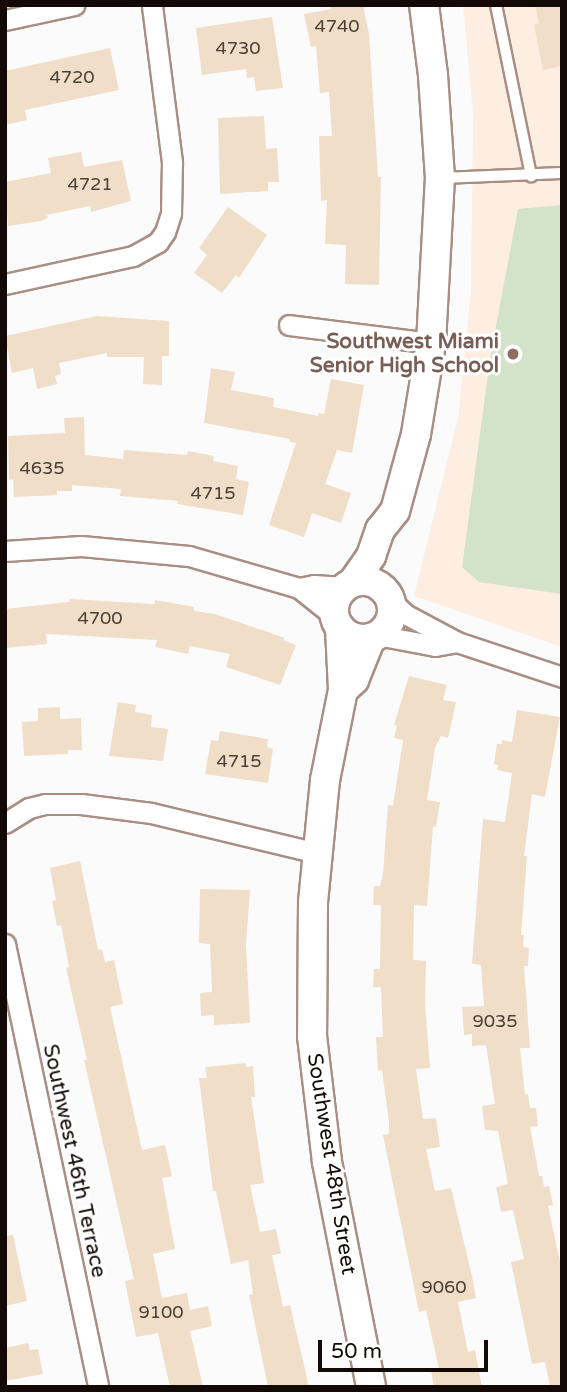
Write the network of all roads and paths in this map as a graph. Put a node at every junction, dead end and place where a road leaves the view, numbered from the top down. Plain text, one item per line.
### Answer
1 (74, 5) edge
2 (152, 5) edge
3 (424, 5) edge
4 (496, 5) edge
5 (5, 20) edge
6 (562, 173) edge
7 (531, 176) junction
8 (440, 178) junction
9 (5, 284) edge
10 (289, 326) dead end
11 (432, 343) junction
12 (395, 510) junction
13 (5, 551) edge
14 (349, 584) junction
15 (299, 589) junction
16 (388, 595) junction
17 (337, 622) junction
18 (374, 637) junction
19 (457, 642) junction
20 (562, 677) edge
21 (343, 690) junction
22 (5, 823) edge
23 (317, 853) junction
24 (5, 944) edge
25 (98, 1387) edge
26 (371, 1387) edge

1 - 5 street
2 - 9 street
3 - 8 street, Southwest 48th Street
4 - 7 lane
6 - 7 lane
7 - 8 lane
8 - 11 street, Southwest 48th Street
10 - 11 street
11 - 12 street, Southwest 48th Street
12 - 14 street, Southwest 48th Street
12 - 16 street, Southwest 48th Street
13 - 15 street
14 - 15 street
14 - 16 street
14 - 17 street, Southwest 48th Street
15 - 17 street
16 - 18 street, Southwest 48th Street
16 - 19 street
17 - 18 street
17 - 21 street, Southwest 48th Street
18 - 19 street
18 - 21 street, Southwest 48th Street
19 - 20 street
21 - 23 street, Southwest 48th Street
22 - 23 street
23 - 26 street, Southwest 48th Street
24 - 25 street, Southwest 46th Terrace

